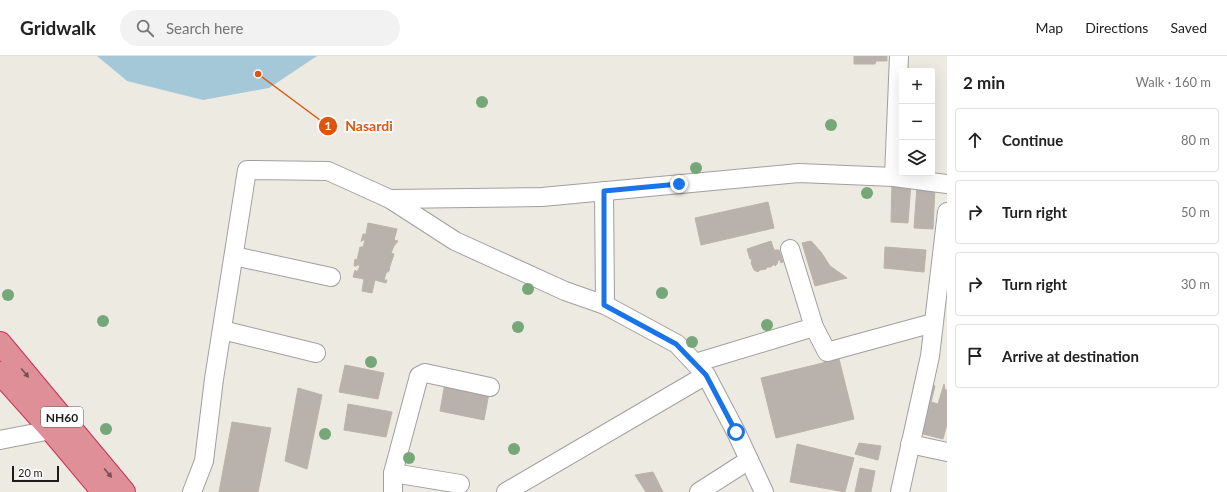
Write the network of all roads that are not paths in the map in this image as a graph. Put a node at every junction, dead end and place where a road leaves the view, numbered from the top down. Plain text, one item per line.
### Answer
1 (899, 56) edge
2 (894, 177) junction
3 (947, 184) edge
4 (604, 191) junction
5 (390, 199) junction
6 (947, 212) edge
7 (790, 249) dead end
8 (234, 256) junction
9 (331, 277) dead end
10 (604, 305) junction
11 (933, 323) junction
12 (814, 327) junction
13 (222, 330) junction
14 (0, 343) edge
15 (316, 352) dead end
16 (700, 369) junction
17 (0, 373) edge
18 (490, 387) dead end
19 (57, 425) junction
20 (0, 440) edge
21 (910, 444) junction
22 (947, 452) edge
23 (749, 460) junction
24 (393, 473) junction
25 (87, 483) edge
26 (460, 484) dead end
27 (103, 492) edge
28 (124, 492) edge
29 (192, 492) edge
30 (393, 492) edge
31 (506, 492) edge
32 (699, 492) edge
33 (764, 492) edge
34 (900, 492) edge

1 - 2 street
2 - 3 street
2 - 4 street
4 - 5 street
4 - 10 street
5 - 8 street
5 - 10 street
6 - 11 street
7 - 12 street
8 - 9 street
8 - 13 street
10 - 16 street
11 - 12 street
11 - 21 street
12 - 16 street
13 - 15 street
13 - 29 street
14 -> 19 highway, NH60
16 - 23 street
16 - 31 street
17 - 19 highway, NH60
18 - 24 street
19 - 20 street
19 - 25 highway, NH60
19 -> 28 highway, NH60
21 - 22 street
21 - 34 street
23 - 32 street
23 - 33 street
24 - 26 street
24 - 30 street
25 - 27 highway, NH60

